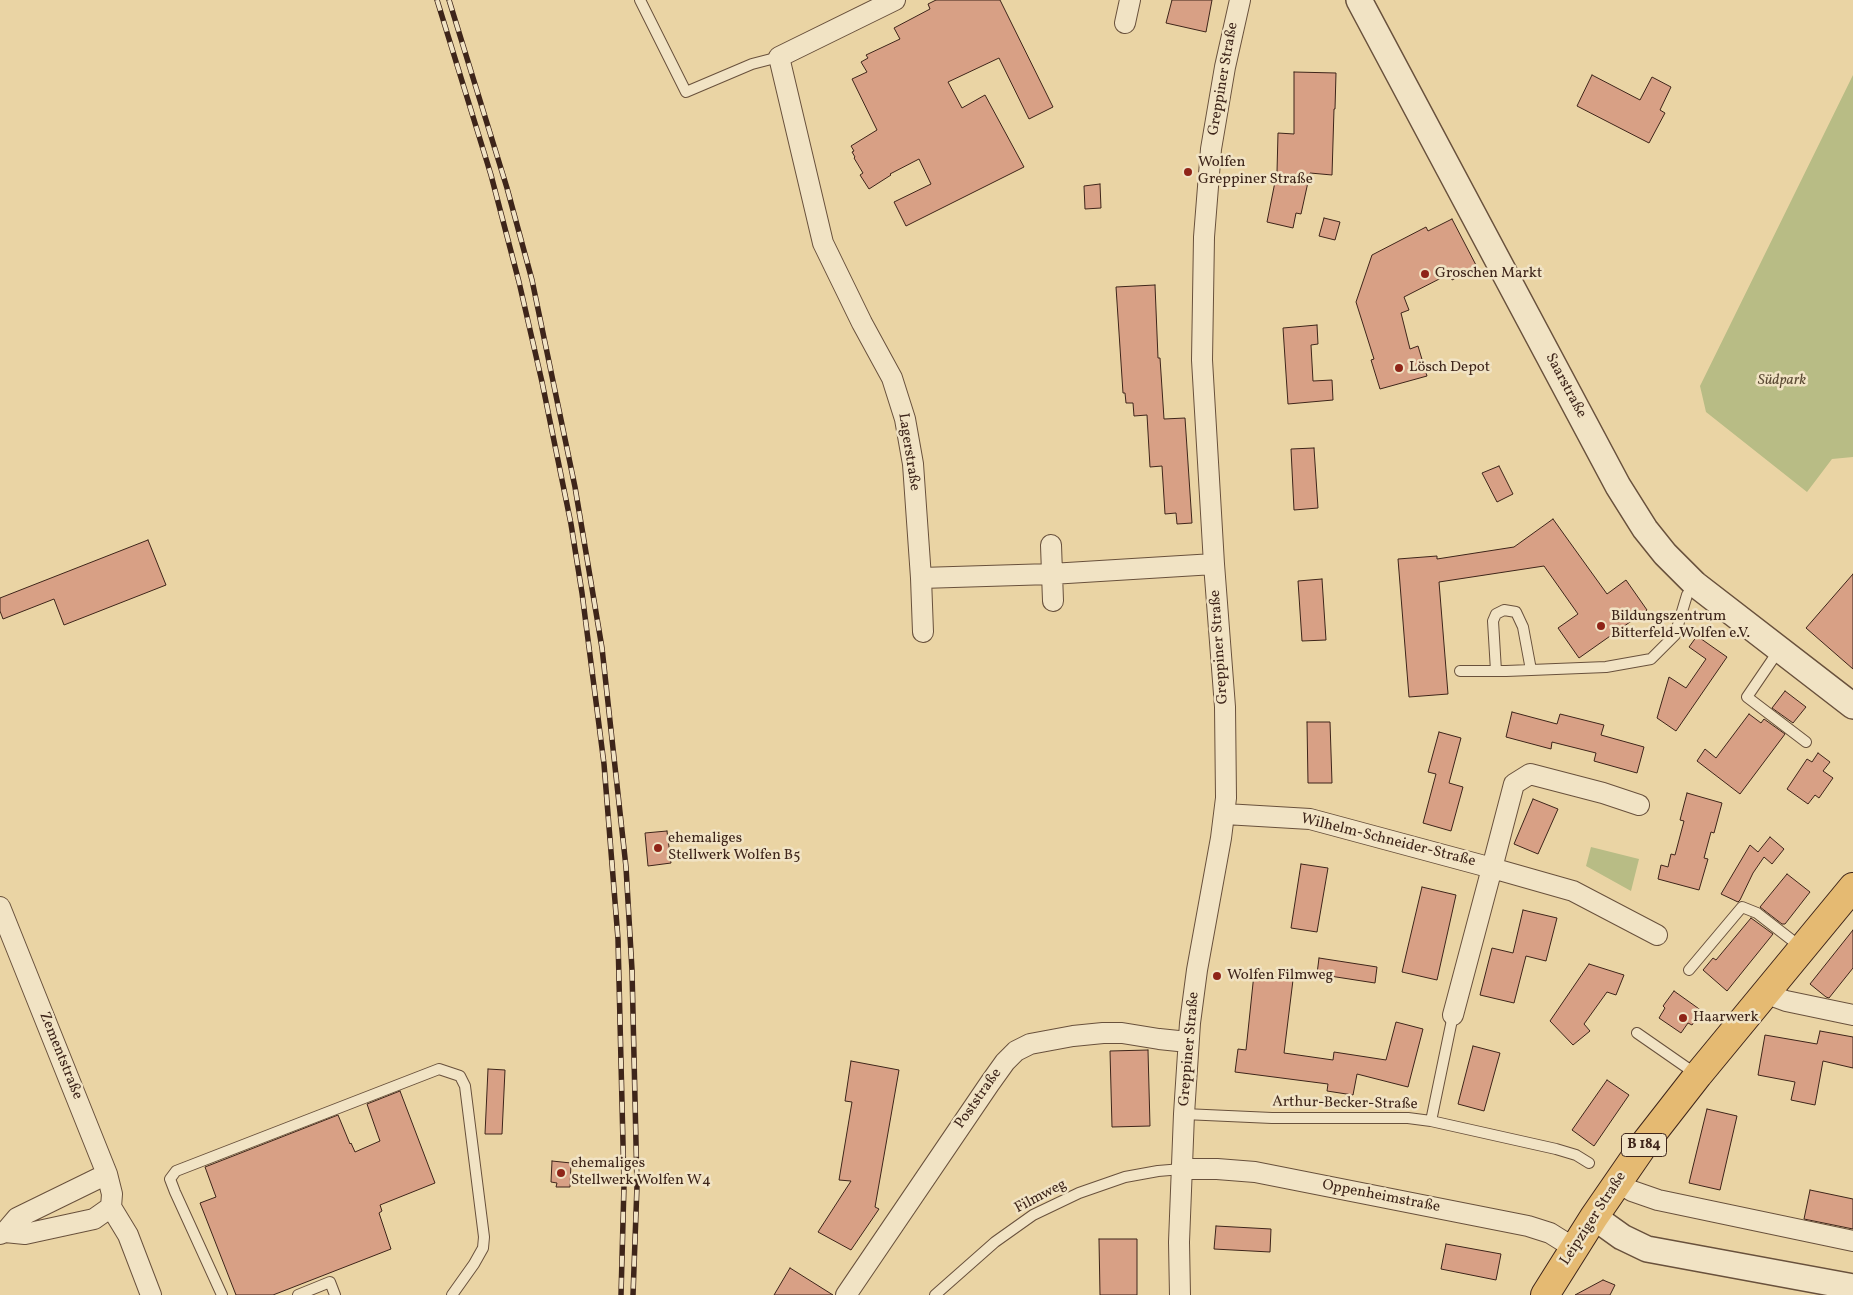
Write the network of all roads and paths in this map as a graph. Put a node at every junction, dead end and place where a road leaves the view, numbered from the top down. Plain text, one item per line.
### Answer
1 (640, 0) edge
2 (895, 0) edge
3 (1130, 0) edge
4 (1240, 0) edge
5 (1359, 0) edge
6 (1125, 23) dead end
7 (779, 57) junction
8 (1051, 545) dead end
9 (1214, 564) junction
10 (1051, 574) junction
11 (921, 578) junction
12 (1695, 584) junction
13 (1053, 601) dead end
14 (923, 632) dead end
15 (1780, 649) junction
16 (1531, 670) junction
17 (1460, 671) dead end
18 (1496, 671) junction
19 (1853, 706) edge
20 (1806, 742) dead end
21 (1639, 805) dead end
22 (1225, 814) junction
23 (1492, 868) junction
24 (1853, 887) edge
25 (0, 907) edge
26 (1657, 935) dead end
27 (1802, 949) junction
28 (1689, 970) dead end
29 (1768, 990) junction
30 (1453, 1015) joint
31 (1853, 1015) edge
32 (1637, 1034) dead end
33 (1188, 1042) junction
34 (1698, 1076) junction
35 (1184, 1114) junction
36 (1431, 1121) junction
37 (1588, 1163) dead end
38 (1182, 1169) junction
39 (107, 1174) junction
40 (1617, 1182) junction
41 (111, 1207) junction
42 (1594, 1217) junction
43 (3, 1233) edge
44 (1853, 1241) edge
45 (1574, 1248) junction
46 (1853, 1287) edge
47 (151, 1295) edge
48 (222, 1295) edge
49 (298, 1295) edge
50 (335, 1295) edge
51 (452, 1295) edge
52 (846, 1295) edge
53 (935, 1295) edge
54 (1180, 1295) edge
55 (1545, 1295) edge

1 - 7 lane
2 - 7 street
3 - 6 street
4 - 9 street, Greppiner Straße
5 - 12 street, Saarstraße
7 - 11 street, Lagerstraße
8 - 10 street
9 - 10 street
9 - 22 street, Greppiner Straße
10 - 11 street
10 - 13 street
11 - 14 street, Lagerstraße
12 - 15 street, Saarstraße
12 - 16 lane
15 - 19 street, Saarstraße
15 - 20 lane
16 - 18 lane
16 - 18 lane
17 - 18 lane
21 - 23 street, Wilhelm-Schneider-Straße
22 - 23 street, Wilhelm-Schneider-Straße
22 - 33 street, Greppiner Straße
23 - 26 street, Wilhelm-Schneider-Straße
23 - 30 street, Wilhelm-Schneider-Straße
24 - 27 main road, Leipziger Straße / B 184
25 - 39 street, Zementstraße
27 - 28 lane
27 - 29 main road, Leipziger Straße / B 184
29 - 31 street
29 - 34 main road, Leipziger Straße / B 184
30 - 36 lane
32 - 34 lane
33 - 35 street, Greppiner Straße
33 - 52 street, Poststraße
34 - 40 main road, Leipziger Straße / B 184
35 - 36 lane, Arthur-Becker-Straße
35 - 38 street, Greppiner Straße
36 - 37 lane, Arthur-Becker-Straße
38 - 45 street, Oppenheimstraße
38 - 53 lane, Filmweg
38 - 54 street, Greppiner Straße
39 - 41 street, Zementstraße
39 - 43 street
40 - 42 main road, Leipziger Straße / B 184
40 - 44 street
41 - 43 street
41 - 47 street
42 - 45 main road, Leipziger Straße / B 184
42 - 46 street
45 - 55 main road, Leipziger Straße / B 184
48 - 51 lane
49 - 50 lane

